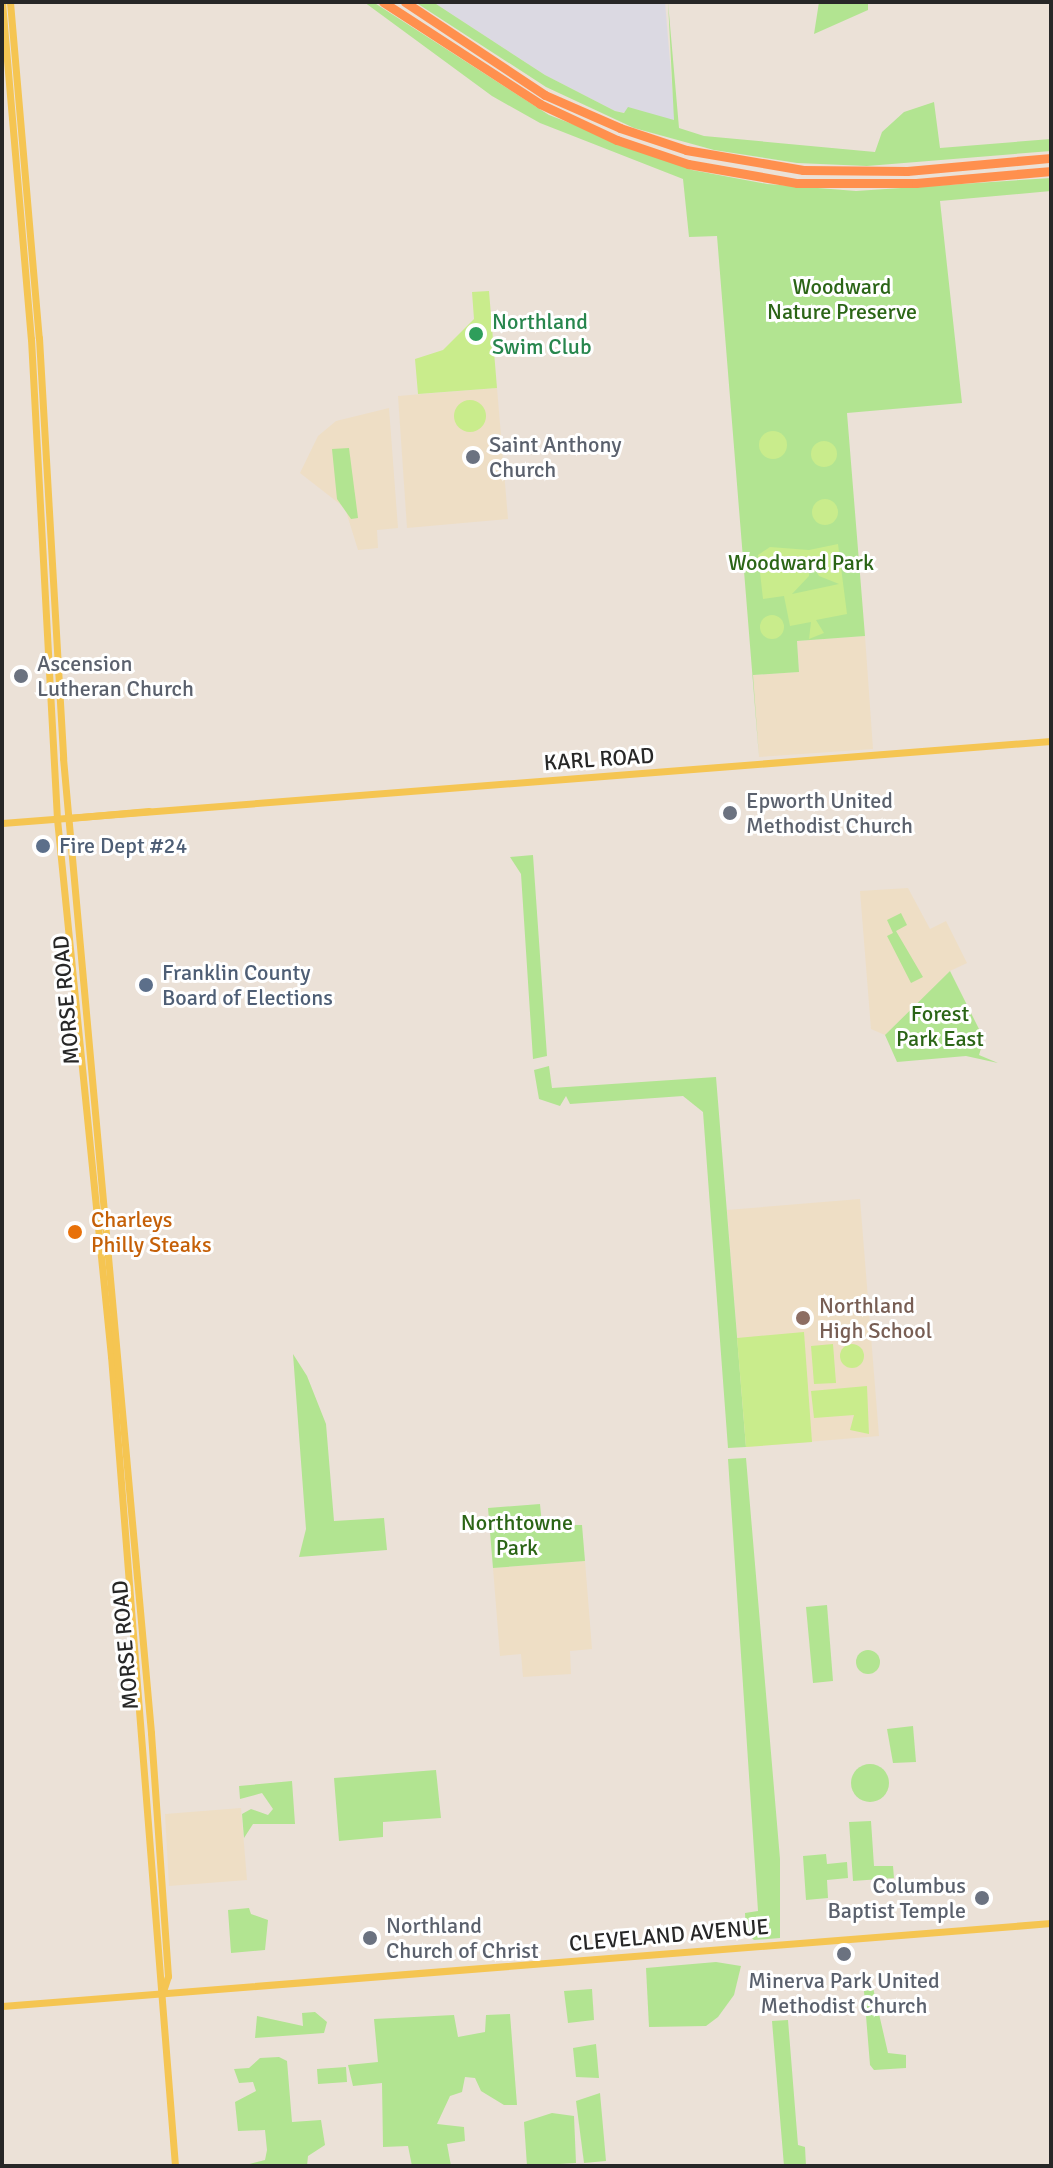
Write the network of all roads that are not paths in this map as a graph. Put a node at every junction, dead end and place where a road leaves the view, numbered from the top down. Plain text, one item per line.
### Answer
1 (2, 2) edge
2 (10, 2) edge
3 (383, 2) edge
4 (405, 2) edge
5 (1051, 158) edge
6 (1051, 171) edge
7 (34, 392) junction
8 (43, 417) junction
9 (36, 445) junction
10 (47, 471) junction
11 (48, 671) junction
12 (59, 709) junction
13 (1051, 741) edge
14 (68, 818) junction
15 (57, 819) junction
16 (2, 823) edge
17 (114, 1396) junction
18 (127, 1438) junction
19 (154, 1838) junction
20 (1051, 1923) edge
21 (163, 1993) junction
22 (2, 2006) edge
23 (175, 2166) edge

1 - 7 main road, MORSE ROAD
2 - 8 main road, MORSE ROAD
3 - 6 highway
4 - 5 highway
7 - 8 main road
7 - 9 main road, MORSE ROAD
8 - 10 main road, MORSE ROAD
9 - 10 main road
9 - 11 main road, MORSE ROAD
10 - 12 main road, MORSE ROAD
11 - 12 main road
11 - 15 main road, MORSE ROAD
12 - 14 main road, MORSE ROAD
13 - 14 main road, KARL ROAD
14 - 15 main road, KARL ROAD
14 - 18 main road, MORSE ROAD
15 - 16 main road, KARL ROAD
15 - 17 main road, MORSE ROAD
17 - 18 main road
17 - 19 main road, MORSE ROAD
18 - 19 main road, MORSE ROAD
19 - 21 main road, MORSE ROAD
19 - 21 main road, MORSE ROAD
20 - 21 main road, CLEVELAND AVENUE
21 - 22 main road, CLEVELAND AVENUE
21 - 23 main road, MORSE ROAD

